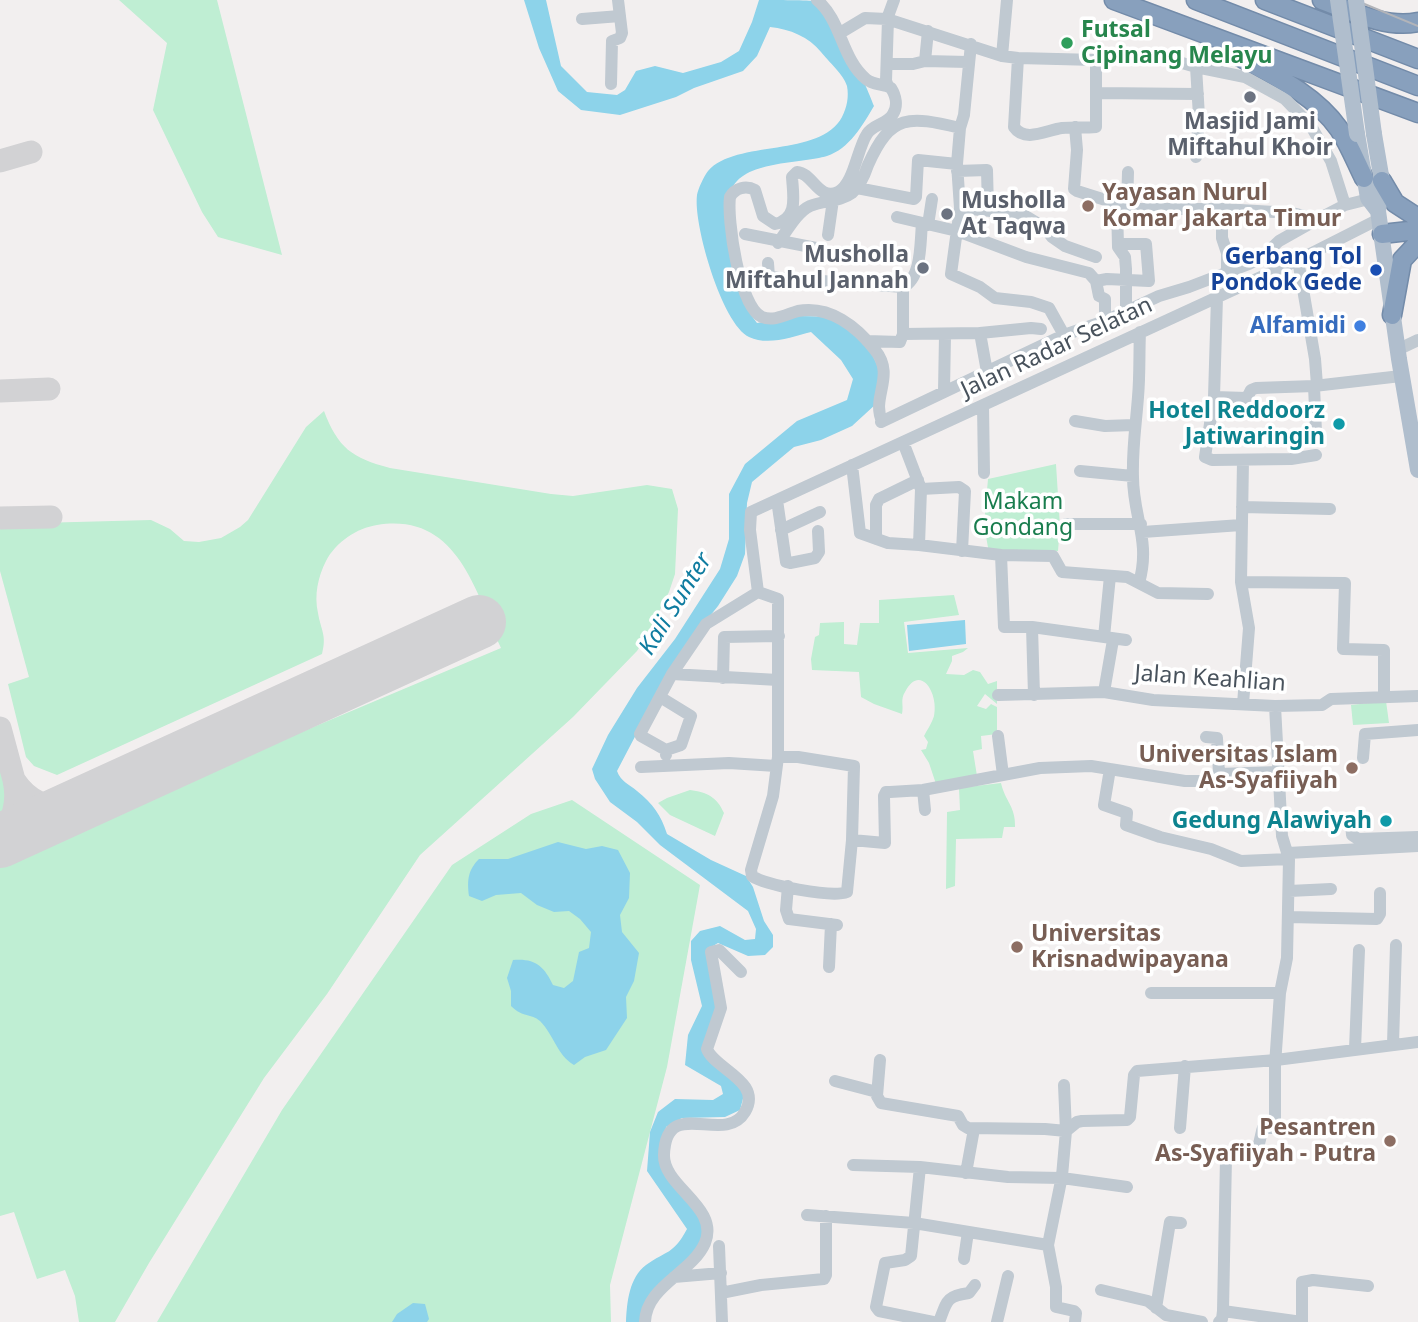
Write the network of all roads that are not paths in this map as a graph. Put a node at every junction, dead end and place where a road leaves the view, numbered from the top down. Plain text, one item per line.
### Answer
1 (618, 0) edge
2 (817, 0) edge
3 (894, 0) edge
4 (1007, 0) edge
5 (1114, 0) edge
6 (1196, 0) edge
7 (1265, 0) edge
8 (1322, 0) edge
9 (1338, 0) edge
10 (1356, 0) edge
11 (620, 16) junction
12 (582, 19) dead end
13 (888, 19) junction
14 (1418, 22) edge
15 (1183, 27) junction
16 (928, 31) junction
17 (840, 33) junction
18 (971, 44) junction
19 (1002, 56) junction
20 (1018, 58) junction
21 (1418, 59) edge
22 (1096, 60) junction
23 (925, 61) junction
24 (968, 62) junction
25 (887, 64) junction
26 (1196, 67) junction
27 (611, 84) dead end
28 (888, 86) junction
29 (1418, 86) edge
30 (1097, 93) junction
31 (1198, 94) junction
32 (1418, 113) edge
33 (1075, 127) junction
34 (960, 128) junction
35 (1196, 157) dead end
36 (957, 167) junction
37 (1128, 172) dead end
38 (857, 188) junction
39 (932, 199) dead end
40 (834, 200) junction
41 (1376, 203) junction
42 (1345, 205) junction
43 (1122, 206) junction
44 (960, 208) junction
45 (988, 209) junction
46 (1222, 209) junction
47 (897, 217) dead end
48 (1418, 218) edge
49 (1318, 219) junction
50 (925, 225) junction
51 (1418, 230) edge
52 (957, 231) junction
53 (745, 234) dead end
54 (828, 235) dead end
55 (778, 243) junction
56 (1418, 243) edge
57 (1118, 247) junction
58 (821, 249) dead end
59 (1096, 257) dead end
60 (1298, 260) junction
61 (768, 263) dead end
62 (1227, 274) junction
63 (1126, 280) junction
64 (1096, 281) junction
65 (903, 287) junction
66 (1126, 296) junction
67 (1217, 297) junction
68 (1105, 299) junction
69 (1126, 311) junction
70 (1392, 315) junction
71 (1105, 321) junction
72 (1041, 329) dead end
73 (1140, 332) junction
74 (980, 333) junction
75 (903, 334) junction
76 (945, 335) junction
77 (1064, 335) junction
78 (1418, 340) edge
79 (867, 341) junction
80 (1397, 350) junction
81 (987, 372) junction
82 (1401, 376) junction
83 (1315, 385) junction
84 (944, 391) junction
85 (1214, 397) junction
86 (983, 405) junction
87 (1075, 421) dead end
88 (1414, 421) edge
89 (1134, 425) junction
90 (1316, 432) dead end
91 (903, 442) junction
92 (1316, 455) dead end
93 (1243, 460) junction
94 (852, 465) junction
95 (1418, 470) edge
96 (1080, 471) dead end
97 (984, 472) dead end
98 (1133, 476) junction
99 (920, 485) junction
100 (777, 500) junction
101 (1242, 507) junction
102 (1330, 509) dead end
103 (820, 512) dead end
104 (1066, 524) dead end
105 (1241, 525) junction
106 (1142, 528) junction
107 (781, 530) junction
108 (818, 531) dead end
109 (876, 539) junction
110 (919, 545) junction
111 (962, 551) junction
112 (1001, 555) junction
113 (1110, 576) junction
114 (1241, 582) junction
115 (1139, 583) junction
116 (758, 592) junction
117 (1208, 594) dead end
118 (1032, 627) junction
119 (697, 636) junction
120 (779, 636) junction
121 (724, 637) junction
122 (1114, 639) junction
123 (672, 674) junction
124 (723, 678) junction
125 (778, 680) junction
126 (1104, 692) junction
127 (998, 695) dead end
128 (1034, 695) junction
129 (1418, 696) edge
130 (660, 697) junction
131 (1384, 697) junction
132 (1243, 704) junction
133 (1275, 706) junction
134 (1418, 730) edge
135 (998, 736) dead end
136 (1206, 737) dead end
137 (666, 750) junction
138 (1363, 758) dead end
139 (777, 762) junction
140 (666, 766) junction
141 (641, 767) dead end
142 (1110, 769) junction
143 (1278, 772) junction
144 (1219, 774) junction
145 (1003, 775) junction
146 (923, 790) junction
147 (925, 810) dead end
148 (1351, 823) dead end
149 (1418, 836) edge
150 (852, 840) junction
151 (1418, 846) edge
152 (1289, 856) junction
153 (788, 886) junction
154 (1331, 889) dead end
155 (1380, 893) dead end
156 (1289, 895) junction
157 (1289, 917) junction
158 (1396, 945) dead end
159 (1359, 950) dead end
160 (829, 967) dead end
161 (741, 972) dead end
162 (1151, 993) dead end
163 (1280, 993) junction
164 (1418, 1042) edge
165 (1393, 1044) junction
166 (1354, 1048) junction
167 (880, 1060) dead end
168 (1276, 1060) junction
169 (1185, 1066) junction
170 (835, 1081) dead end
171 (1064, 1085) dead end
172 (877, 1092) junction
173 (1180, 1128) dead end
174 (974, 1129) junction
175 (1066, 1131) junction
176 (1198, 1154) dead end
177 (1226, 1157) junction
178 (853, 1165) dead end
179 (920, 1167) junction
180 (966, 1172) junction
181 (1062, 1178) junction
182 (1127, 1186) dead end
183 (807, 1215) dead end
184 (826, 1216) junction
185 (914, 1223) junction
186 (1181, 1223) dead end
187 (968, 1232) junction
188 (1048, 1245) junction
189 (719, 1246) dead end
190 (964, 1259) dead end
191 (720, 1273) junction
192 (1008, 1276) dead end
193 (674, 1277) junction
194 (975, 1285) dead end
195 (1368, 1286) dead end
196 (1101, 1290) dead end
197 (721, 1293) junction
198 (1156, 1308) junction
199 (1221, 1316) edge
200 (1246, 1318) edge
201 (1185, 1320) edge
202 (645, 1322) edge
203 (722, 1322) edge
204 (925, 1322) edge
205 (933, 1322) edge
206 (939, 1322) edge
207 (997, 1322) edge
208 (1075, 1322) edge
209 (1202, 1322) edge
210 (1302, 1322) edge

1 - 11 street
2 - 17 street
3 - 13 street
4 - 19 street
5 - 15 highway
6 - 29 highway
7 - 21 highway
8 - 14 highway
9 - 41 main road, bridge
10 - 41 main road, bridge
11 - 12 street
11 - 27 street
13 - 16 street
13 - 17 street
13 - 25 street
15 - 32 highway
15 - 41 highway
16 - 18 street
16 - 23 street
17 - 28 street
18 - 19 street
18 - 24 street
19 - 20 street
20 - 22 street
20 - 33 street
22 - 26 street
22 - 30 street
23 - 24 street
23 - 25 street
24 - 34 street
25 - 28 street
26 - 31 street
26 - 42 street
28 - 79 street
30 - 31 street
30 - 33 street
31 - 35 street
33 - 43 street
34 - 36 street
34 - 38 street
36 - 38 street
36 - 44 street
36 - 45 street
37 - 43 street
38 - 40 street
39 - 50 street
40 - 54 street
40 - 55 street
41 - 42 street
41 - 48 highway
41 - 51 highway
41 - 60 street, Jalan Radar Selatan
41 - 70 main road
42 - 49 street
43 - 46 street
43 - 57 street
44 - 45 street
44 - 52 street
45 - 59 street
46 - 49 street
46 - 62 street
47 - 50 street
49 - 62 street
50 - 52 street
50 - 65 street
52 - 64 street
52 - 77 street
53 - 55 street
55 - 58 street
56 - 70 highway
57 - 63 street
57 - 63 street
60 - 67 street, Jalan Radar Selatan
60 - 83 street
61 - 65 street
62 - 69 street
63 - 64 street
63 - 66 street
64 - 68 street
65 - 75 street
66 - 68 street
66 - 69 street
67 - 73 street, Jalan Radar Selatan
67 - 85 street
68 - 71 street
69 - 71 street
70 - 80 main road
71 - 77 street
72 - 74 street
73 - 86 street, Jalan Radar Selatan
73 - 89 street
74 - 76 street
74 - 81 street
75 - 76 street
75 - 79 street
76 - 84 street
77 - 81 street
78 - 80 street
79 - 84 street
80 - 82 main road
81 - 84 street
82 - 83 street
82 - 88 main road
83 - 85 street
83 - 90 street
85 - 93 street
86 - 91 street, Jalan Radar Selatan
86 - 97 street
87 - 89 street
88 - 95 main road
89 - 98 street
91 - 94 street, Jalan Radar Selatan
91 - 99 street
92 - 93 street
93 - 101 street
94 - 100 street, Jalan Radar Selatan
94 - 109 street
96 - 98 street
98 - 106 street
99 - 109 street
99 - 110 street
99 - 111 street
100 - 107 street
100 - 116 street, Jalan Radar Selatan
101 - 102 street
101 - 105 street
103 - 107 street
104 - 106 street
105 - 106 street
105 - 114 street
106 - 115 street
107 - 108 street
109 - 110 street
110 - 111 street
111 - 112 street
112 - 113 street
112 - 118 street
113 - 115 street
113 - 122 street
114 - 131 street
114 - 132 street
115 - 117 street
116 - 119 street
116 - 120 street
118 - 122 street
118 - 128 street
119 - 121 street
119 - 123 street
120 - 121 street
120 - 125 street
121 - 124 street
122 - 126 street
123 - 124 street
123 - 130 street
124 - 125 street
125 - 139 street
126 - 128 street, Jalan Keahlian
126 - 132 street, Jalan Keahlian
127 - 128 street, Jalan Keahlian
129 - 131 street, Jalan Keahlian
130 - 137 street
130 - 137 street
131 - 133 street, Jalan Keahlian
132 - 133 street, Jalan Keahlian
133 - 143 street
134 - 138 street
135 - 145 street
136 - 144 street
137 - 140 street
139 - 140 street
139 - 150 street
139 - 153 street
140 - 141 street
142 - 144 street
142 - 145 street
142 - 152 street
143 - 144 street
143 - 152 street
145 - 146 street
146 - 147 street
146 - 150 street
148 - 149 street
150 - 153 street
151 - 152 street
152 - 156 street
153 - 160 street
154 - 156 street
155 - 157 street
156 - 157 street
157 - 163 street
158 - 165 street
159 - 166 street
161 - 193 street
162 - 163 street
163 - 168 street
164 - 165 street
165 - 166 street
166 - 168 street
167 - 172 street
168 - 169 street
168 - 177 street
169 - 173 street
169 - 175 street
170 - 172 street
171 - 175 street
172 - 174 street
174 - 175 street
174 - 180 street
175 - 181 street
176 - 177 street
177 - 199 street
178 - 179 street
179 - 180 street
179 - 185 street
180 - 181 street
181 - 182 street
181 - 188 street
183 - 184 street
184 - 185 street
184 - 197 street
185 - 187 street
185 - 204 street
186 - 198 street
187 - 188 street
187 - 190 street
188 - 208 street
189 - 191 street
191 - 193 street
191 - 197 street
192 - 207 street
193 - 202 street
194 - 206 street
195 - 210 street
196 - 198 street
197 - 203 street
198 - 201 street
199 - 200 street
200 - 210 street
201 - 209 street
204 - 205 street

